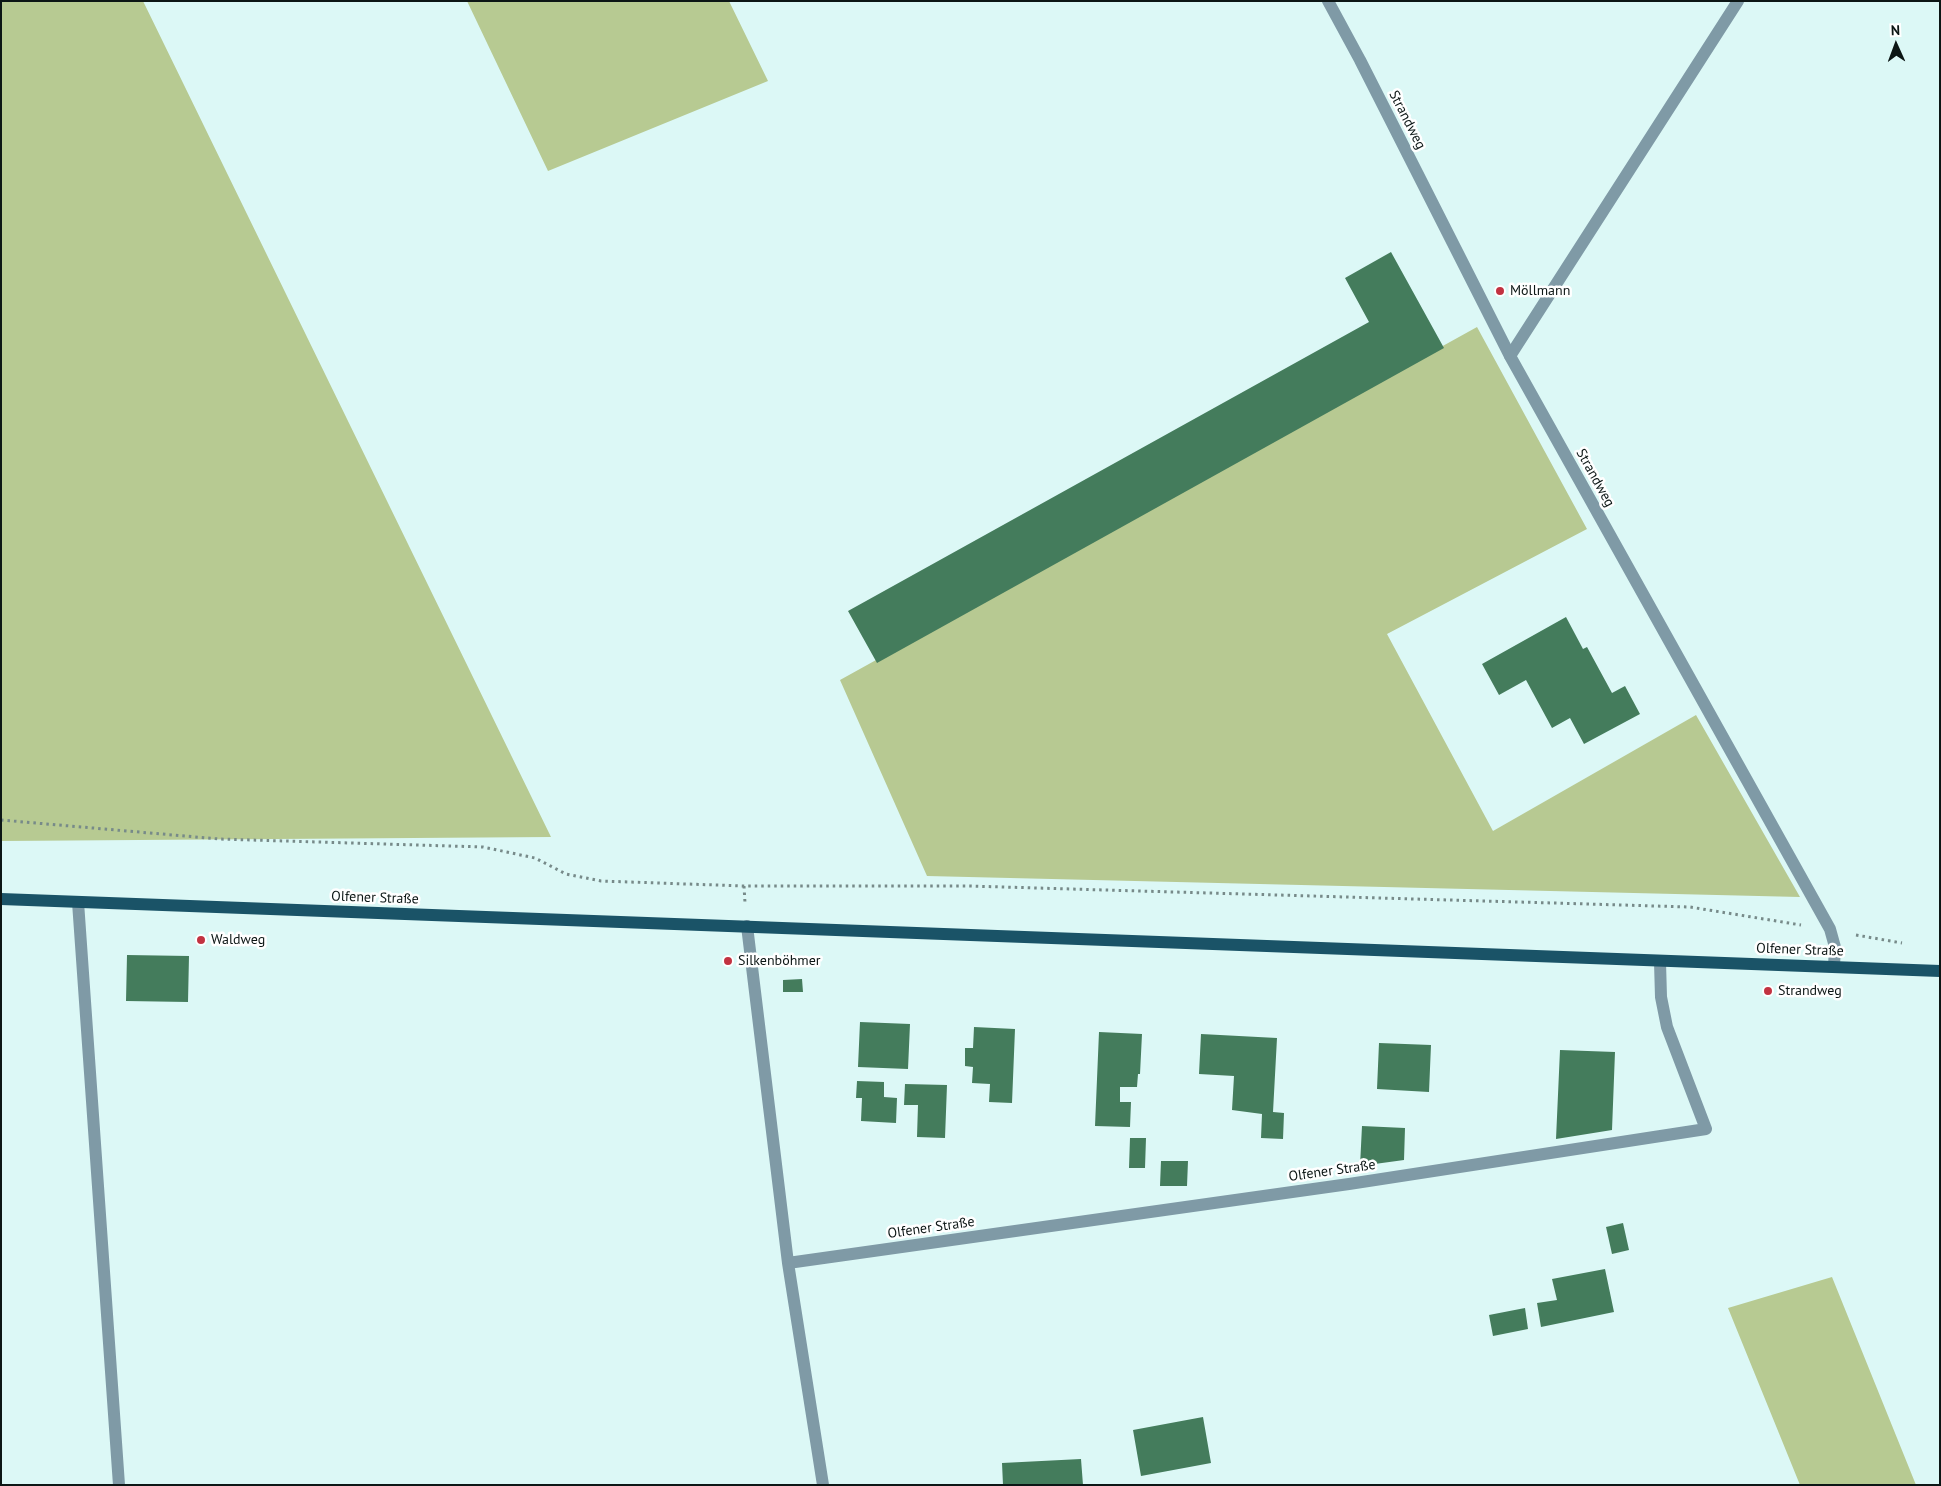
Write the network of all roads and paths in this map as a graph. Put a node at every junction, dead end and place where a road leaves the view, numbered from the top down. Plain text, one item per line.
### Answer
1 (1328, 1) edge
2 (1738, 1) edge
3 (1510, 356) junction
4 (1, 820) edge
5 (1, 899) edge
6 (78, 902) junction
7 (747, 926) junction
8 (1830, 929) junction
9 (1907, 944) dead end
10 (1660, 962) junction
11 (1834, 966) junction
12 (1940, 971) edge
13 (788, 1263) junction
14 (119, 1485) edge
15 (823, 1485) edge

1 - 3 street, Strandweg
2 - 3 street
3 - 8 street, Strandweg
4 - 8 path
5 - 6 main road, Olfener Straße
6 - 7 main road, Olfener Straße
6 - 14 street
7 - 10 main road, Olfener Straße
7 - 13 street
8 - 9 path
8 - 11 street, Strandweg
10 - 11 main road, Olfener Straße
10 - 13 street, Olfener Straße
11 - 12 main road, Olfener Straße
13 - 15 street

